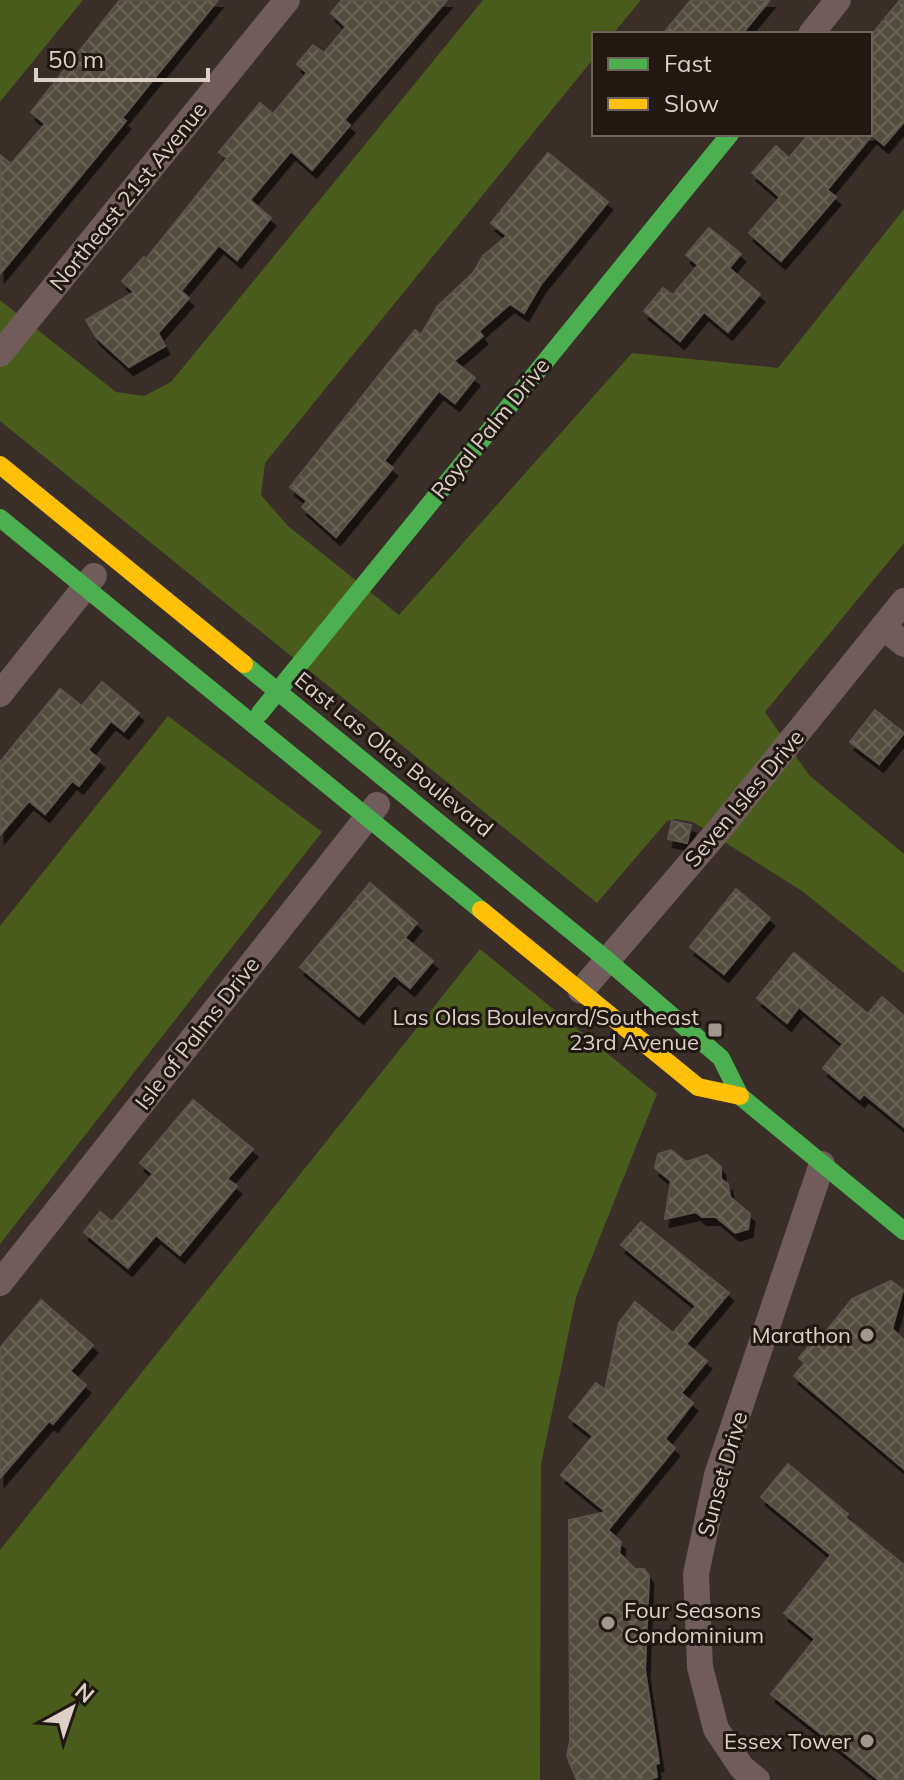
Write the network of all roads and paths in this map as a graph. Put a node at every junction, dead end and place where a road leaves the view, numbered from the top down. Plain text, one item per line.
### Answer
1 (287, 0) edge
2 (838, 0) edge
3 (813, 32) edge
4 (728, 136) edge
5 (0, 354) edge
6 (0, 465) edge
7 (0, 518) edge
8 (112, 555) junction
9 (85, 587) junction
10 (904, 601) edge
11 (883, 627) junction
12 (904, 644) edge
13 (279, 690) junction
14 (0, 694) edge
15 (252, 723) junction
16 (394, 784) junction
17 (367, 817) junction
18 (607, 960) junction
19 (581, 991) junction
20 (740, 1096) junction
21 (822, 1164) junction
22 (904, 1231) edge
23 (0, 1283) edge
24 (757, 1780) edge

1 - 5 street, Northeast 21st Avenue
2 - 3 street
4 - 13 main road, Royal Palm Drive
6 - 8 main road, East Las Olas Boulevard
7 - 9 main road, East Las Olas Boulevard
8 - 9 street
8 - 13 main road, East Las Olas Boulevard
9 - 14 street
9 - 15 main road, East Las Olas Boulevard
10 - 11 street, Seven Isles Drive
11 - 12 street
11 - 18 street, Seven Isles Drive
13 - 15 main road, Royal Palm Drive
13 - 16 main road, East Las Olas Boulevard
15 - 17 main road, East Las Olas Boulevard
16 - 17 street, Isle of Palms Drive
16 - 18 main road, East Las Olas Boulevard
17 - 19 main road, East Las Olas Boulevard
17 - 23 street, Isle of Palms Drive
18 - 19 street, Seven Isles Drive
18 - 20 main road, East Las Olas Boulevard
19 - 20 main road, East Las Olas Boulevard
20 - 21 main road, East Las Olas Boulevard
21 - 22 main road, East Las Olas Boulevard
21 - 24 street, Sunset Drive

